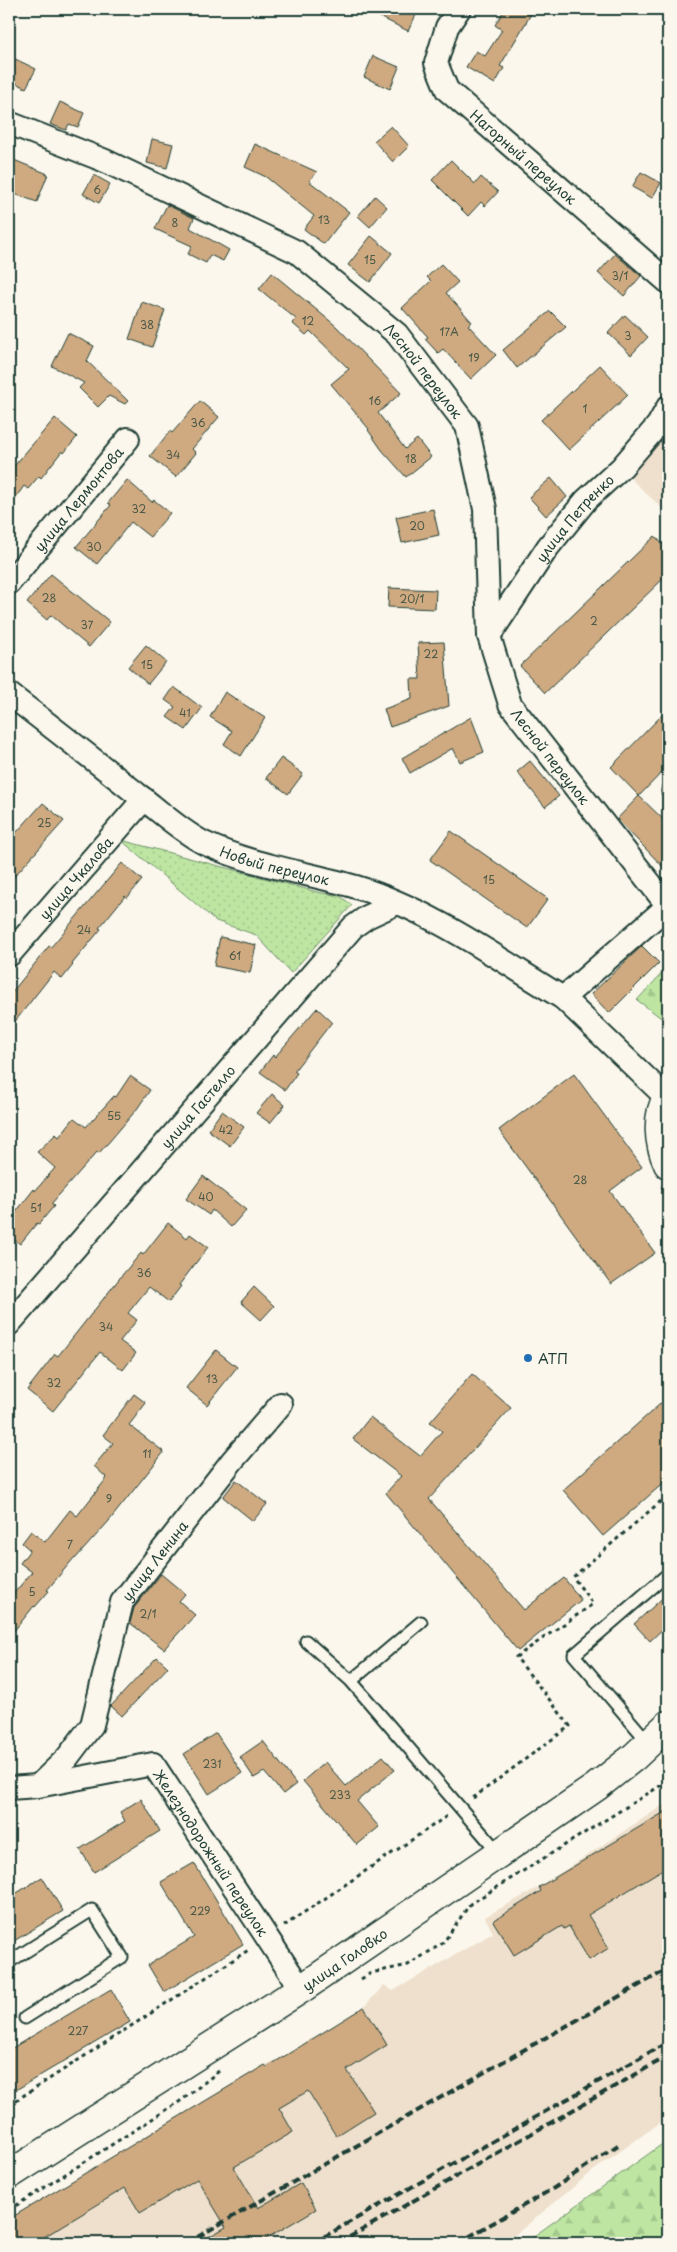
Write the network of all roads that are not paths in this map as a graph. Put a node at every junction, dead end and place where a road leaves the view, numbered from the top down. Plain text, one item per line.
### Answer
1 (459, 9) edge
2 (9, 123) edge
3 (668, 282) edge
4 (668, 407) edge
5 (128, 439) dead end
6 (9, 583) edge
7 (489, 636) junction
8 (9, 694) edge
9 (144, 799) junction
10 (397, 904) junction
11 (668, 906) edge
12 (9, 955) edge
13 (562, 998) junction
14 (667, 1097) edge
15 (668, 1164) edge
16 (9, 1324) edge
17 (280, 1404) dead end
18 (668, 1574) edge
19 (421, 1622) dead end
20 (306, 1641) dead end
21 (351, 1681) junction
22 (668, 1725) edge
23 (648, 1743) junction
24 (38, 1786) junction
25 (9, 1788) edge
26 (499, 1853) junction
27 (9, 1962) edge
28 (301, 1989) junction
29 (25, 2018) dead end
30 (9, 2175) edge

1 - 3 street, Нагорный переулок
2 - 7 street, Лесной переулок
4 - 7 street, улица Петренко
5 - 6 street, улица Лермонтова
7 - 11 street, Лесной переулок
8 - 9 street, Новый переулок
9 - 10 street, Новый переулок
9 - 12 street, улица Чкалова
10 - 13 street, Новый переулок
10 - 16 street, улица Гастелло
11 - 13 street, Лесной переулок
13 - 14 street
14 - 15 main road
17 - 24 street, улица Ленина
18 - 23 lane
19 - 21 lane
20 - 21 lane
21 - 26 lane
22 - 23 main road, улица Головко
23 - 26 main road, улица Головко
24 - 25 street, Железнодорожный переулок
24 - 28 street, Железнодорожный переулок
26 - 28 main road, улица Головко
27 - 29 lane
28 - 30 main road, улица Головко

